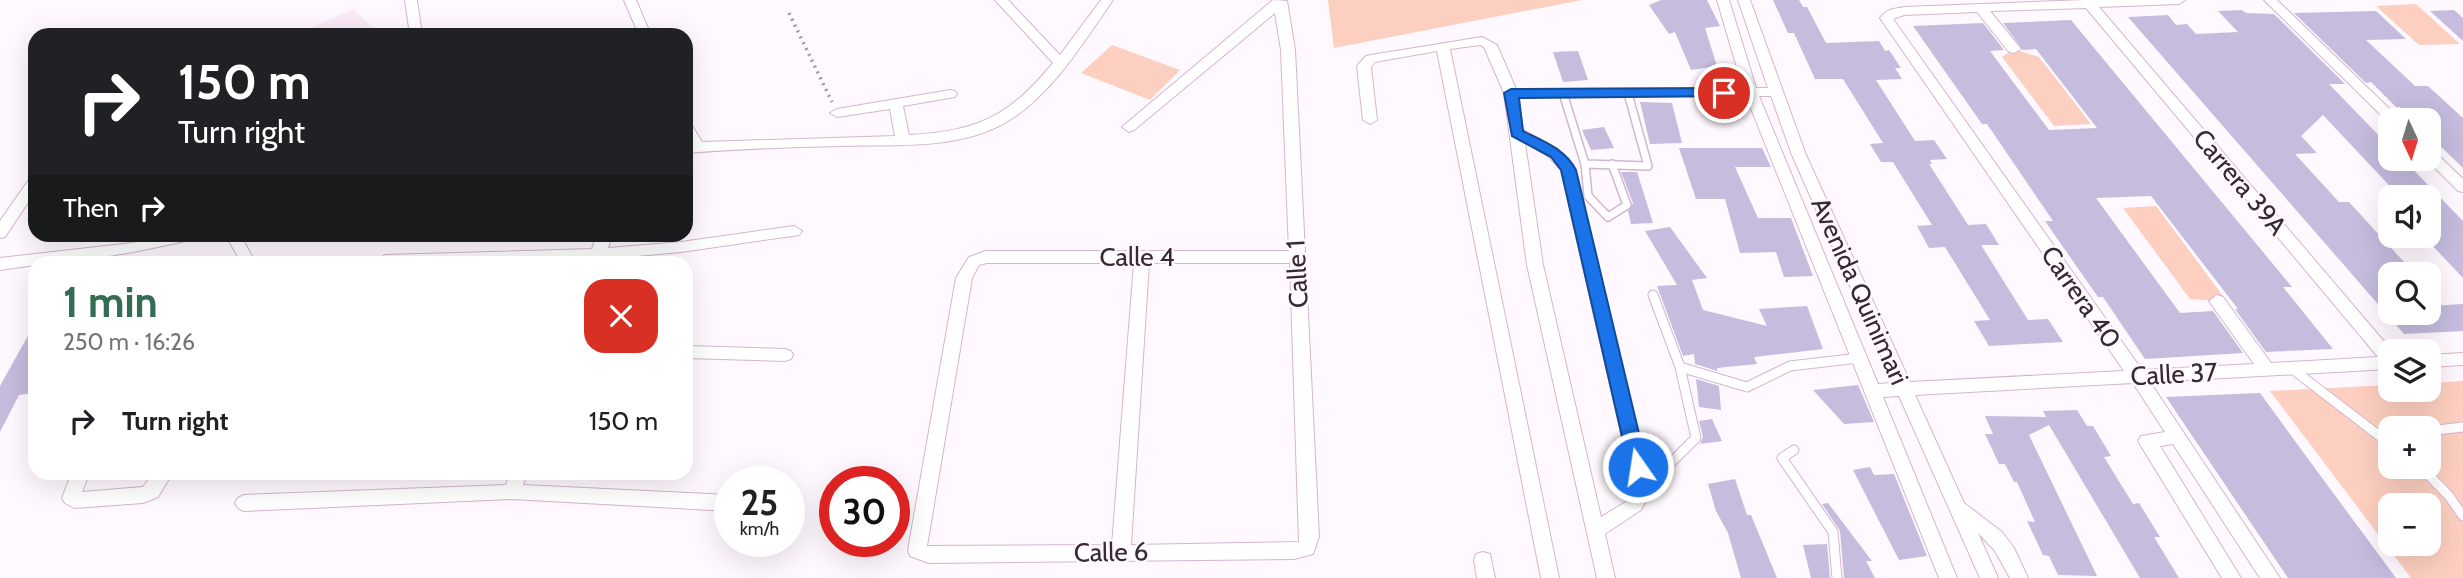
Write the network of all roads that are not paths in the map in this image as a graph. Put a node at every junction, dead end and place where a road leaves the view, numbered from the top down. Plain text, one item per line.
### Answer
1 (411, 0) edge
2 (1001, 0) edge
3 (1107, 0) edge
4 (1280, 0) edge
5 (1723, 0) edge
6 (1744, 0) edge
7 (2179, 0) edge
8 (2270, 0) edge
9 (633, 1) edge
10 (2089, 3) junction
11 (1981, 8) junction
12 (415, 28) edge
13 (643, 28) edge
14 (1443, 46) junction
15 (2014, 49) dead end
16 (1059, 62) junction
17 (1775, 92) junction
18 (1511, 93) junction
19 (1563, 93) junction
20 (1751, 93) junction
21 (950, 94) dead end
22 (1629, 97) dead end
23 (896, 105) junction
24 (2382, 108) edge
25 (838, 113) road end
26 (1370, 120) dead end
27 (1129, 127) dead end
28 (1517, 133) junction
29 (903, 139) junction
30 (693, 148) edge
31 (1585, 164) junction
32 (1612, 164) junction
33 (2441, 166) edge
34 (2463, 187) edge
35 (28, 191) edge
36 (794, 231) dead end
37 (0, 233) edge
38 (159, 242) edge
39 (66, 256) edge
40 (612, 256) edge
41 (1142, 257) junction
42 (1296, 257) junction
43 (28, 261) edge
44 (0, 264) edge
45 (1653, 295) dead end
46 (2217, 301) dead end
47 (2378, 347) edge
48 (693, 352) edge
49 (785, 355) dead end
50 (1859, 358) junction
51 (2463, 359) edge
52 (2441, 360) edge
53 (2378, 362) edge
54 (1680, 367) junction
55 (2291, 368) junction
56 (2267, 370) junction
57 (2137, 376) junction
58 (1904, 389) junction
59 (1874, 391) junction
60 (2463, 426) edge
61 (2441, 429) edge
62 (2378, 433) edge
63 (2176, 437) junction
64 (1794, 450) dead end
65 (2433, 479) edge
66 (78, 480) edge
67 (159, 480) edge
68 (516, 480) edge
69 (1643, 490) junction
70 (512, 492) junction
71 (714, 502) edge
72 (244, 503) dead end
73 (1957, 508) junction
74 (2463, 516) edge
75 (1595, 531) junction
76 (1306, 548) joint
77 (917, 550) joint
78 (1121, 551) junction
79 (1550, 578) edge
80 (1605, 578) edge
81 (1837, 578) edge
82 (1948, 578) edge
83 (1989, 578) edge
84 (2019, 578) edge
85 (2232, 578) edge
86 (2271, 578) edge

1 - 12 street
2 - 16 street
3 - 16 street
4 - 27 street
4 - 42 street, Calle 1
5 - 20 street
6 - 17 street, Avenida Quinimari
7 - 10 street
8 - 24 street
9 - 13 street
10 - 11 street
10 - 47 street, Carrera 39A
11 - 15 street
11 - 57 street, Carrera 40
14 - 18 street
14 - 26 street
14 - 79 street
16 - 29 street
17 - 20 street
17 - 58 street, Avenida Quinimari
18 - 19 street
18 - 28 street
19 - 20 street
19 - 31 lane
20 - 50 street
21 - 23 street
22 - 32 lane
23 - 25 street
23 - 29 street
28 - 69 street
28 - 75 street
29 - 30 street
31 - 32 lane
31 - 32 lane
33 - 34 street
35 - 37 street
36 - 40 street
38 - 39 street
41 - 42 street, Calle 4
41 - 77 street, Calle 4
41 - 78 street
42 - 76 street, Calle 1
43 - 44 street
45 - 54 lane
46 - 56 street
48 - 49 street
50 - 54 lane
50 - 59 street
51 - 52 street
53 - 55 street, Calle 37
54 - 69 lane
55 - 56 street, Calle 37
55 - 62 lane
56 - 57 street, Calle 37
57 - 58 street, Calle 37
57 - 63 street, Carrera 40
58 - 59 street, Calle 37
58 - 73 street, Avenida Quinimari
59 - 82 street
60 - 61 lane
63 - 85 street
63 - 86 street, Carrera 40
64 - 81 lane
65 - 74 lane
66 - 67 street
68 - 70 street
69 - 75 street
70 - 71 street
70 - 72 street
73 - 83 street, Avenida Quinimari
73 - 84 street
75 - 80 street
76 - 78 street, Calle 6
77 - 78 street, Calle 6

